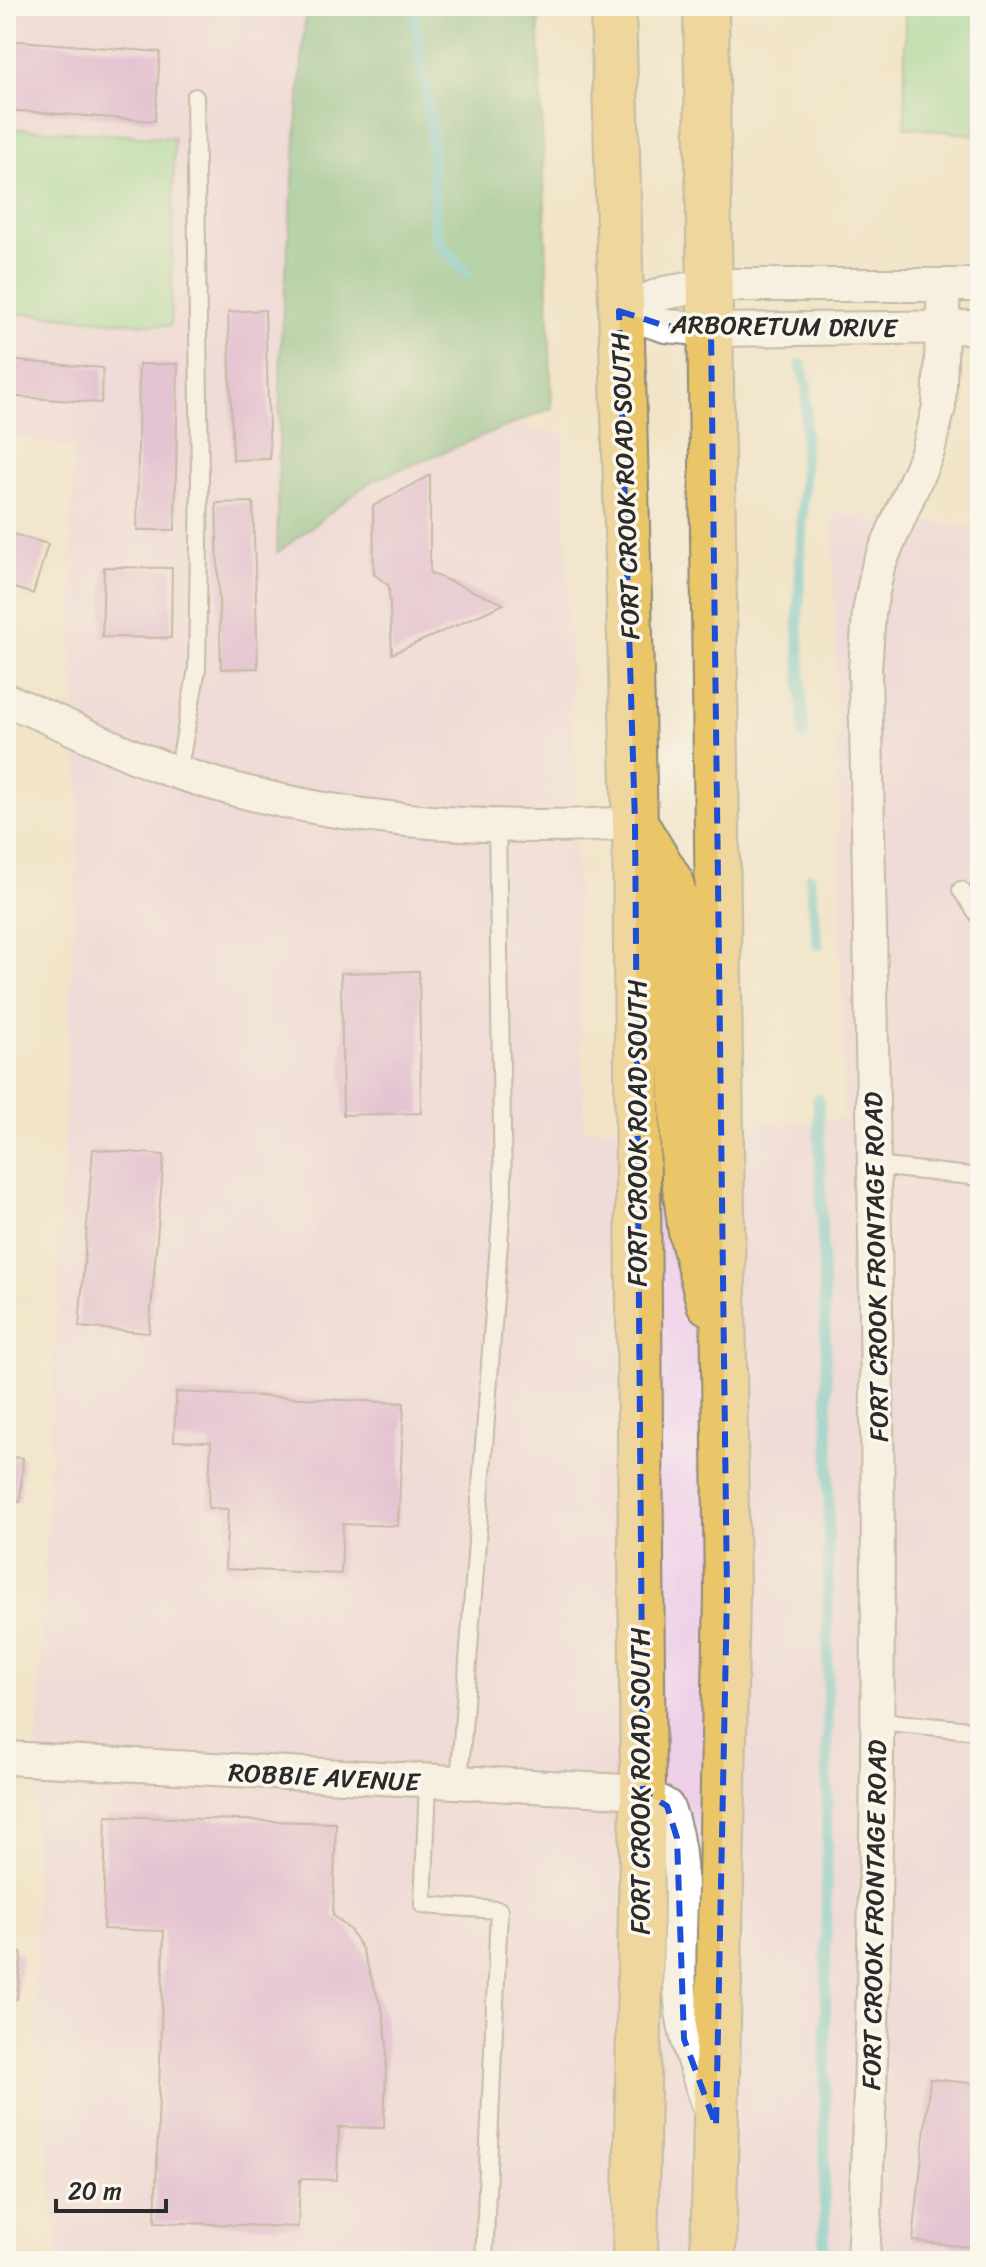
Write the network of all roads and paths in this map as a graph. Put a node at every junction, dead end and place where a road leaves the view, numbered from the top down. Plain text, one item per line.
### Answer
1 (613, 6) edge
2 (706, 6) edge
3 (195, 97) dead end
4 (711, 285) junction
5 (944, 285) junction
6 (980, 285) edge
7 (619, 311) junction
8 (980, 327) edge
9 (944, 328) junction
10 (711, 330) junction
11 (6, 700) edge
12 (178, 773) junction
13 (635, 823) junction
14 (497, 826) junction
15 (961, 890) dead end
16 (980, 917) edge
17 (875, 1166) junction
18 (980, 1177) edge
19 (726, 1367) junction
20 (877, 1721) junction
21 (980, 1731) edge
22 (6, 1758) edge
23 (443, 1783) junction
24 (643, 1792) junction
25 (716, 2126) junction
26 (484, 2261) edge
27 (635, 2261) edge
28 (713, 2261) edge
29 (863, 2261) edge

1 - 7 main road, FORT CROOK ROAD SOUTH
2 - 4 main road
3 - 12 lane
4 - 5 street, ARBORETUM DRIVE
4 - 7 street, ARBORETUM DRIVE
4 - 10 main road
5 - 6 street, ARBORETUM DRIVE
5 - 9 street, FORT CROOK FRONTAGE ROAD
7 - 10 street, ARBORETUM DRIVE
7 - 13 main road, FORT CROOK ROAD SOUTH
8 - 9 street, ARBORETUM DRIVE
9 - 10 street, ARBORETUM DRIVE
9 - 17 street, FORT CROOK FRONTAGE ROAD
10 - 19 main road
11 - 12 street
12 - 14 street
13 - 14 street
13 - 19 main road
13 - 24 main road, FORT CROOK ROAD SOUTH
14 - 23 lane
15 - 16 lane
17 - 18 lane
17 - 20 street, FORT CROOK FRONTAGE ROAD
19 - 25 main road
20 - 21 lane
20 - 29 street, FORT CROOK FRONTAGE ROAD
22 - 23 street, ROBBIE AVENUE
23 - 24 street, ROBBIE AVENUE
23 - 26 lane
24 - 25 street
24 - 27 main road, FORT CROOK ROAD SOUTH
25 - 28 main road

